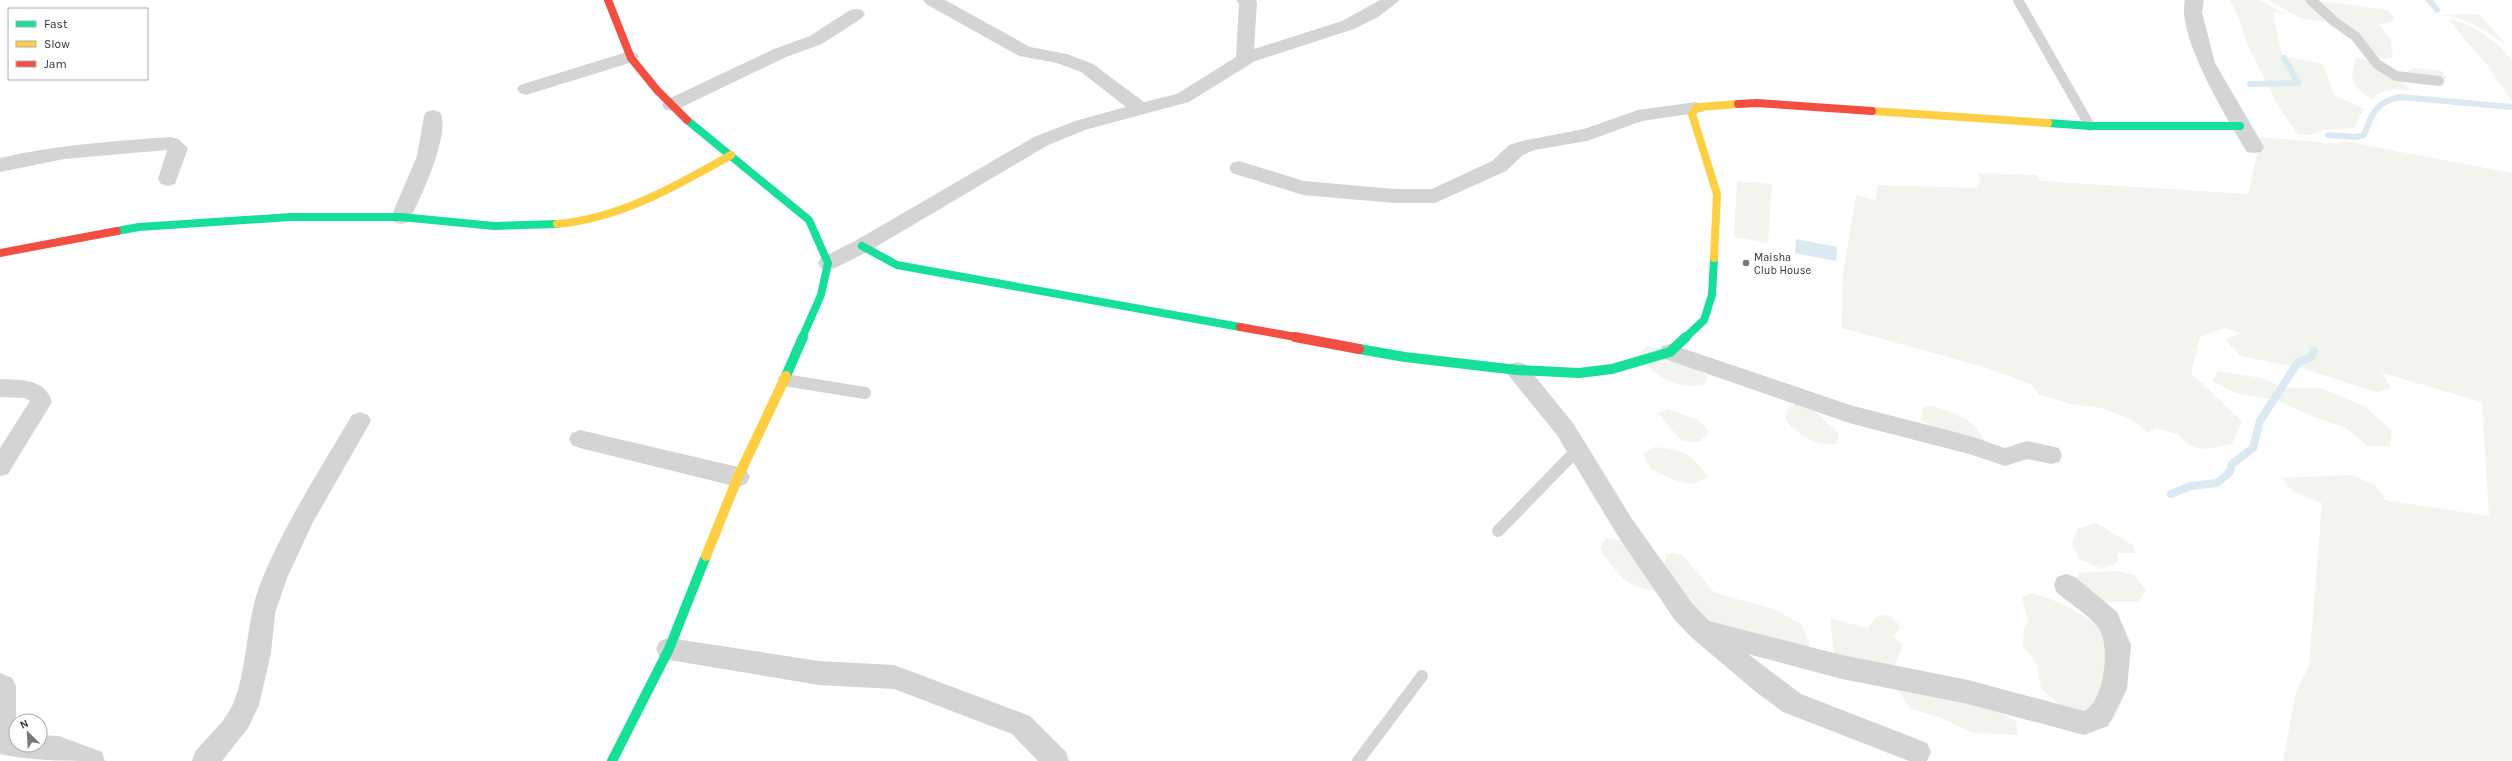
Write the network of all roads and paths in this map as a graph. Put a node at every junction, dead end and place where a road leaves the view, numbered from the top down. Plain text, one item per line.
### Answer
1 (608, 0) edge
2 (932, 0) edge
3 (1245, 0) edge
4 (1391, 0) edge
5 (2018, 0) edge
6 (2195, 0) edge
7 (2311, 0) edge
8 (856, 14) dead end
9 (630, 57) junction
10 (1245, 60) junction
11 (2439, 82) dead end
12 (526, 89) dead end
13 (671, 105) junction
14 (1696, 108) junction
15 (1142, 110) junction
16 (433, 116) dead end
17 (2090, 126) junction
18 (2240, 126) junction
19 (2254, 147) dead end
20 (731, 155) junction
21 (0, 165) edge
22 (1239, 168) dead end
23 (168, 179) dead end
24 (401, 217) junction
25 (862, 246) junction
26 (0, 253) edge
27 (828, 263) junction
28 (1670, 352) junction
29 (1517, 370) junction
30 (784, 380) junction
31 (0, 388) edge
32 (865, 392) dead end
33 (360, 421) dead end
34 (580, 439) dead end
35 (1578, 449) junction
36 (2051, 455) dead end
37 (1, 465) edge
38 (738, 477) junction
39 (1498, 531) dead end
40 (2066, 585) dead end
41 (1700, 629) junction
42 (669, 649) junction
43 (1422, 676) dead end
44 (0, 685) edge
45 (1918, 752) dead end
46 (92, 761) edge
47 (205, 761) edge
48 (612, 761) edge
49 (1056, 761) edge
50 (1358, 761) edge

1 - 9 street
2 - 15 street
3 - 10 street
4 - 10 street
5 - 17 lane
6 - 18 street
7 - 11 lane
8 - 13 street
9 - 12 street
9 - 13 street
10 - 15 street
13 - 20 street
14 - 17 street
14 - 22 street
14 - 28 street
15 - 25 street
16 - 24 street
17 - 18 street
18 - 19 street
20 - 24 street
20 - 27 street
21 - 23 street
24 - 26 street
25 - 27 street
25 - 29 street
27 - 30 street
28 - 29 street
28 - 36 street
29 - 35 street
30 - 32 lane
30 - 38 street
31 - 37 street
33 - 47 street
34 - 38 street
35 - 39 lane
35 - 41 street
38 - 42 street
40 - 41 street
41 - 45 street
42 - 48 street
42 - 49 street
43 - 50 lane
44 - 46 street

